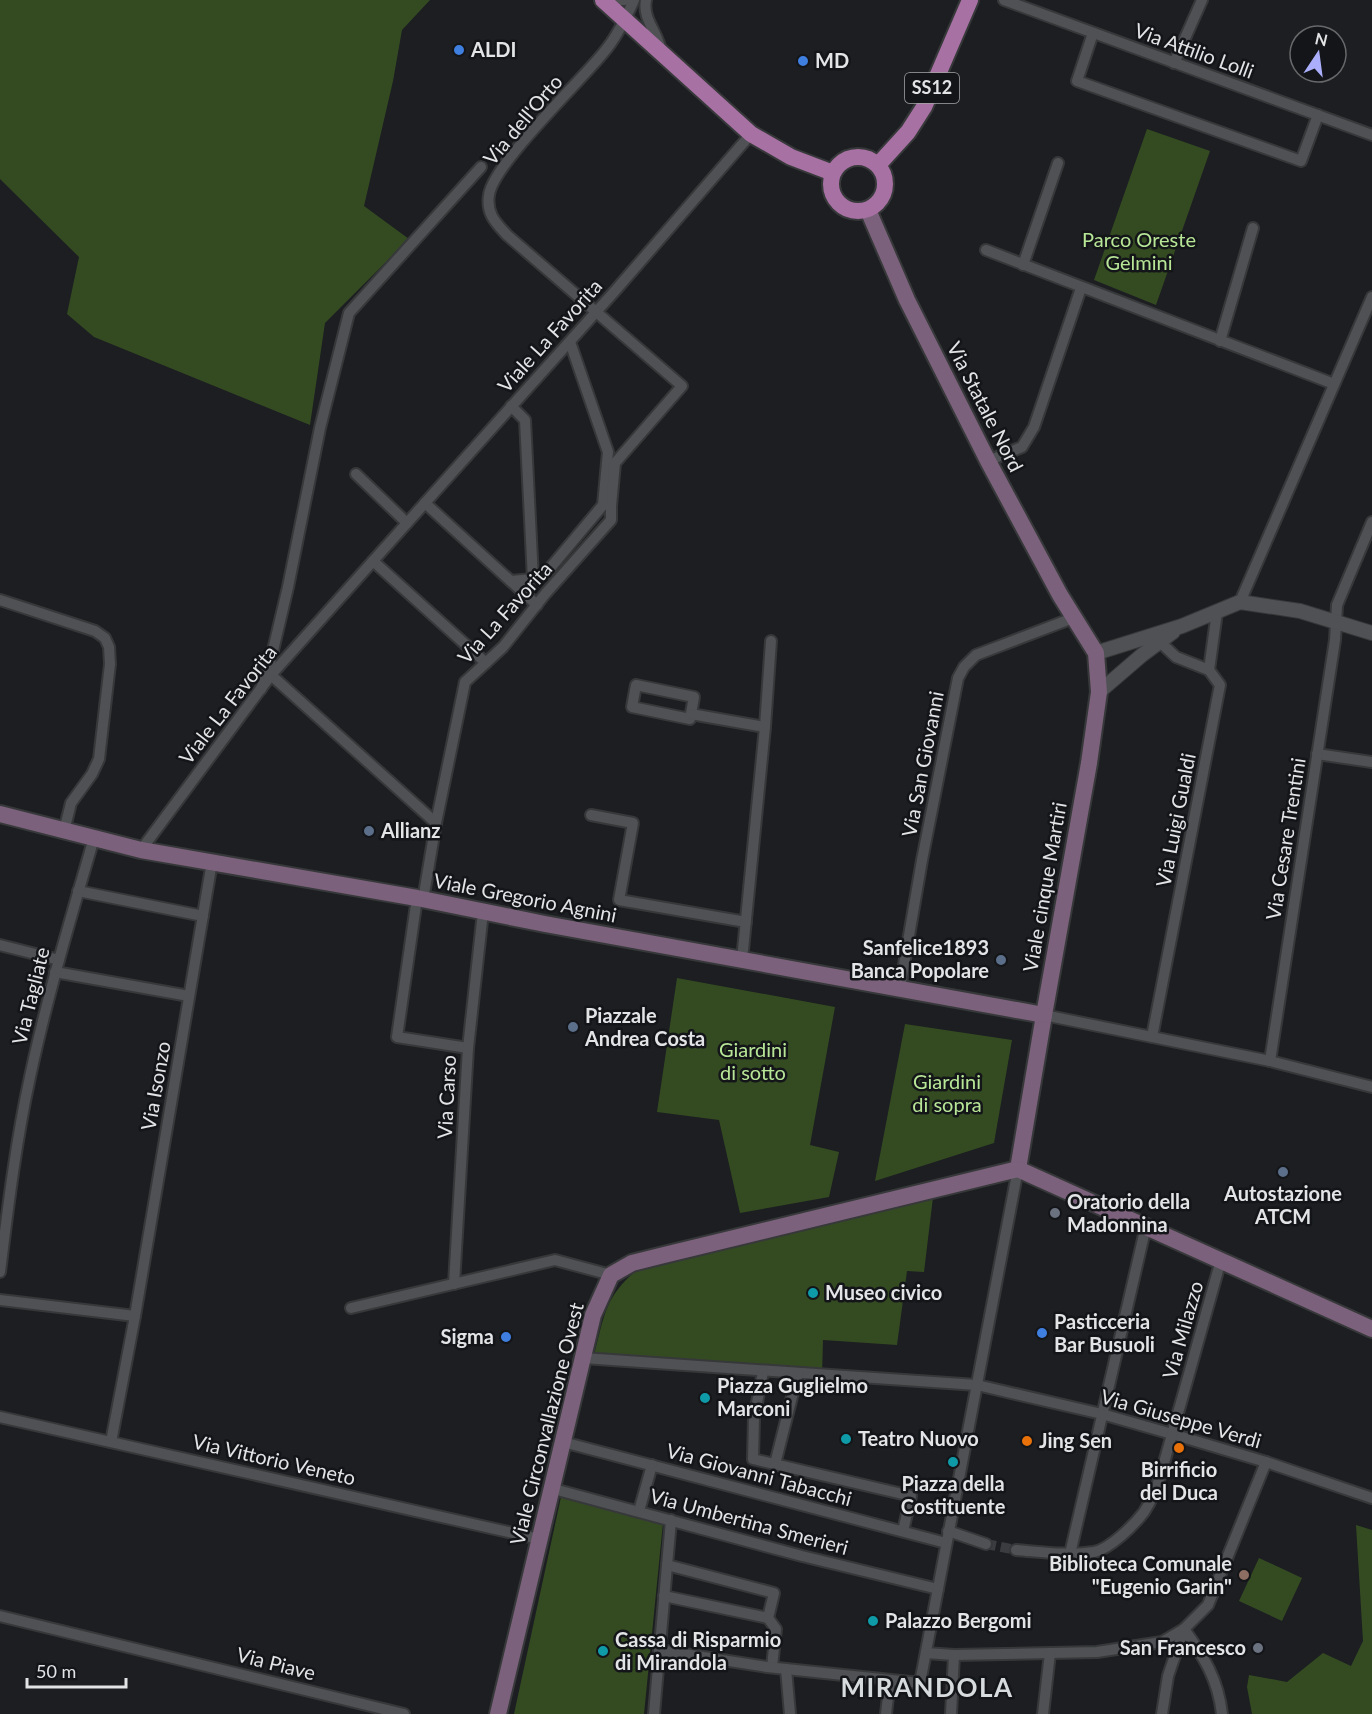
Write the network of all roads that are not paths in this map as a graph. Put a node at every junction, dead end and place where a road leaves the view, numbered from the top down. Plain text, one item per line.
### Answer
1 (603, 0) edge
2 (613, 0) edge
3 (625, 0) edge
4 (634, 0) edge
5 (970, 0) edge
6 (1004, 0) edge
7 (1202, 0) edge
8 (645, 4) edge
9 (625, 20) junction
10 (1093, 33) junction
11 (661, 52) junction
12 (1174, 63) junction
13 (1318, 116) junction
14 (751, 134) junction
15 (1372, 135) edge
16 (1058, 162) dead end
17 (878, 165) junction
18 (481, 167) dead end
19 (833, 173) junction
20 (868, 210) junction
21 (1253, 228) dead end
22 (986, 250) dead end
23 (1023, 265) junction
24 (1081, 288) junction
25 (1372, 297) edge
26 (595, 311) junction
27 (1220, 341) junction
28 (570, 342) junction
29 (1334, 384) junction
30 (682, 386) joint
31 (511, 406) junction
32 (988, 461) junction
33 (356, 474) dead end
34 (425, 503) junction
35 (1372, 522) edge
36 (407, 523) junction
37 (373, 561) junction
38 (533, 579) junction
39 (511, 581) junction
40 (0, 600) edge
41 (1240, 602) junction
42 (537, 605) junction
43 (1217, 612) junction
44 (1073, 618) junction
45 (1337, 623) junction
46 (1182, 626) junction
47 (1372, 633) edge
48 (771, 641) dead end
49 (1160, 642) junction
50 (1096, 653) junction
51 (486, 663) junction
52 (1209, 670) junction
53 (271, 675) junction
54 (261, 689) junction
55 (1099, 692) junction
56 (691, 714) junction
57 (765, 727) junction
58 (1317, 754) junction
59 (1372, 762) edge
60 (0, 814) edge
61 (591, 815) dead end
62 (436, 823) junction
63 (64, 831) junction
64 (93, 838) junction
65 (141, 850) junction
66 (212, 862) junction
67 (78, 891) junction
68 (420, 899) junction
69 (483, 912) junction
70 (203, 916) junction
71 (746, 922) junction
72 (0, 945) edge
73 (59, 960) junction
74 (742, 960) junction
75 (55, 972) junction
76 (900, 988) junction
77 (189, 996) junction
78 (1044, 1015) junction
79 (1152, 1037) junction
80 (468, 1048) junction
81 (1270, 1061) junction
82 (1372, 1087) edge
83 (1018, 1169) junction
84 (1146, 1226) junction
85 (1221, 1260) junction
86 (0, 1272) edge
87 (611, 1275) junction
88 (454, 1284) junction
89 (0, 1300) edge
90 (351, 1308) dead end
91 (135, 1316) junction
92 (1372, 1329) edge
93 (583, 1358) junction
94 (763, 1372) junction
95 (798, 1373) junction
96 (977, 1385) junction
97 (1102, 1414) junction
98 (0, 1417) edge
99 (1172, 1434) junction
100 (111, 1442) junction
101 (562, 1442) junction
102 (1266, 1462) junction
103 (775, 1464) junction
104 (652, 1465) junction
105 (550, 1488) junction
106 (1372, 1498) edge
107 (639, 1511) junction
108 (671, 1520) junction
109 (903, 1531) junction
110 (948, 1531) junction
111 (539, 1539) junction
112 (946, 1543) junction
113 (986, 1544) tunnel mouth
114 (1016, 1550) tunnel mouth
115 (1070, 1554) junction
116 (667, 1565) junction
117 (938, 1589) junction
118 (664, 1596) junction
119 (0, 1616) edge
120 (768, 1618) junction
121 (1184, 1629) junction
122 (659, 1650) junction
123 (926, 1653) junction
124 (1050, 1653) junction
125 (954, 1655) junction
126 (772, 1667) junction
127 (786, 1669) junction
128 (890, 1680) junction
129 (951, 1708) edge
130 (404, 1714) edge
131 (498, 1714) edge
132 (654, 1714) edge
133 (790, 1714) edge
134 (886, 1714) edge
135 (1042, 1714) edge
136 (1162, 1714) edge
137 (1222, 1714) edge

1 - 9 main road
2 - 3 street
4 - 9 street, Via dell'Orto
5 - 17 main road, SS12
6 - 10 street, Via Attilio Lolli
7 - 12 street
8 - 9 street
8 - 11 street
9 - 11 main road
9 - 26 street, Via dell'Orto
10 - 12 street, Via Attilio Lolli
10 - 13 street
11 - 14 main road
12 - 13 street, Via Attilio Lolli
13 - 15 street, Via Attilio Lolli
14 - 19 main road
14 - 26 street, Viale La Favorita
16 - 23 street
17 - 19 main road
17 - 20 main road
18 - 54 street
19 - 20 main road
20 - 32 main road, Via Statale Nord
21 - 27 street
22 - 23 street
23 - 24 street
24 - 27 street
24 - 32 street
25 - 29 street
26 - 28 street, Viale La Favorita
26 - 30 street, Via dell'Orto
27 - 29 street
28 - 31 street, Viale La Favorita
28 - 38 street
29 - 41 street
30 - 42 street, Via La Favorita
31 - 34 street, Viale La Favorita
31 - 38 street
32 - 44 main road, Via Statale Nord
33 - 36 street
34 - 36 street, Viale La Favorita
34 - 39 street
35 - 45 street, Via Cesare Trentini
36 - 37 street, Viale La Favorita
37 - 51 street
37 - 53 street, Viale La Favorita
38 - 39 street
39 - 42 street
40 - 63 street
41 - 43 street
41 - 45 street
42 - 51 street, Via La Favorita
43 - 46 street
43 - 52 street, Via Luigi Gualdi
44 - 50 main road, Viale cinque Martiri
44 - 76 street, Via San Giovanni
45 - 47 street
45 - 58 street, Via Cesare Trentini
46 - 49 street
46 - 50 street
48 - 57 street
49 - 52 street
49 - 55 street
50 - 55 main road, Viale cinque Martiri
51 - 62 street, Via La Favorita
52 - 79 street, Via Luigi Gualdi
53 - 54 street, Viale La Favorita
53 - 62 street
54 - 65 street, Viale La Favorita
55 - 78 main road, Viale cinque Martiri
56 - 56 street
56 - 57 street
57 - 71 street
58 - 59 street
58 - 81 street, Via Cesare Trentini
60 - 63 main road, Viale Gregorio Agnini
61 - 71 street
62 - 68 street, Via La Favorita
63 - 64 main road, Viale Gregorio Agnini
64 - 65 main road, Viale Gregorio Agnini
64 - 67 street, Via Tagliate
65 - 66 main road, Viale Gregorio Agnini
66 - 68 main road, Viale Gregorio Agnini
66 - 70 street, Via Isonzo
67 - 70 street
67 - 73 street, Via Tagliate
68 - 69 main road, Viale Gregorio Agnini
68 - 80 street, Via La Favorita
69 - 74 main road, Viale Gregorio Agnini
69 - 80 street, Via Carso
70 - 77 street, Via Isonzo
71 - 74 street
72 - 73 street
73 - 75 street, Via Tagliate
74 - 76 main road, Viale Gregorio Agnini
75 - 77 street
75 - 86 street, Via Tagliate
76 - 78 main road, Viale Gregorio Agnini
77 - 91 street, Via Isonzo
78 - 79 street
78 - 83 main road, Viale cinque Martiri
79 - 81 street
80 - 88 street, Via Carso
81 - 82 street
83 - 84 main road
83 - 87 main road
83 - 96 street
84 - 85 main road
84 - 97 street
85 - 92 main road
85 - 99 street, Via Milazzo
87 - 88 street
87 - 93 main road, Viale Circonvallazione Ovest
88 - 90 street
89 - 91 street
91 - 100 street, Via Isonzo
93 - 94 street
93 - 101 main road, Viale Circonvallazione Ovest
94 - 95 street
94 - 103 street
95 - 96 street, Via Giuseppe Verdi
95 - 103 street
96 - 97 street, Via Giuseppe Verdi
96 - 110 street
97 - 99 street, Via Giuseppe Verdi
97 - 115 street
98 - 100 street, Via Vittorio Veneto
99 - 102 street, Via Giuseppe Verdi
99 - 115 street, Via Milazzo
100 - 111 street, Via Vittorio Veneto
101 - 104 street, Via Giovanni Tabacchi
101 - 105 main road, Viale Circonvallazione Ovest
102 - 106 street, Via Giuseppe Verdi
102 - 121 street
103 - 109 street
104 - 107 street
104 - 109 street, Via Giovanni Tabacchi
105 - 107 street, Via Umbertina Smerieri
105 - 111 main road, Viale Circonvallazione Ovest
107 - 108 street, Via Umbertina Smerieri
108 - 116 street
108 - 117 street, Via Umbertina Smerieri
109 - 112 street, Via Giovanni Tabacchi
110 - 112 street
110 - 113 street
111 - 131 main road, Viale Circonvallazione Ovest
112 - 117 street
114 - 115 street, Via Milazzo
116 - 118 street
116 - 120 street
117 - 123 street
118 - 120 street
118 - 122 street
119 - 130 street, Via Piave
120 - 126 street
121 - 124 street
121 - 136 street
121 - 137 street
122 - 126 street
122 - 132 street
123 - 125 street
123 - 128 street
124 - 125 street
124 - 135 street
125 - 129 street
126 - 127 street
127 - 128 street
127 - 133 street
128 - 134 street

